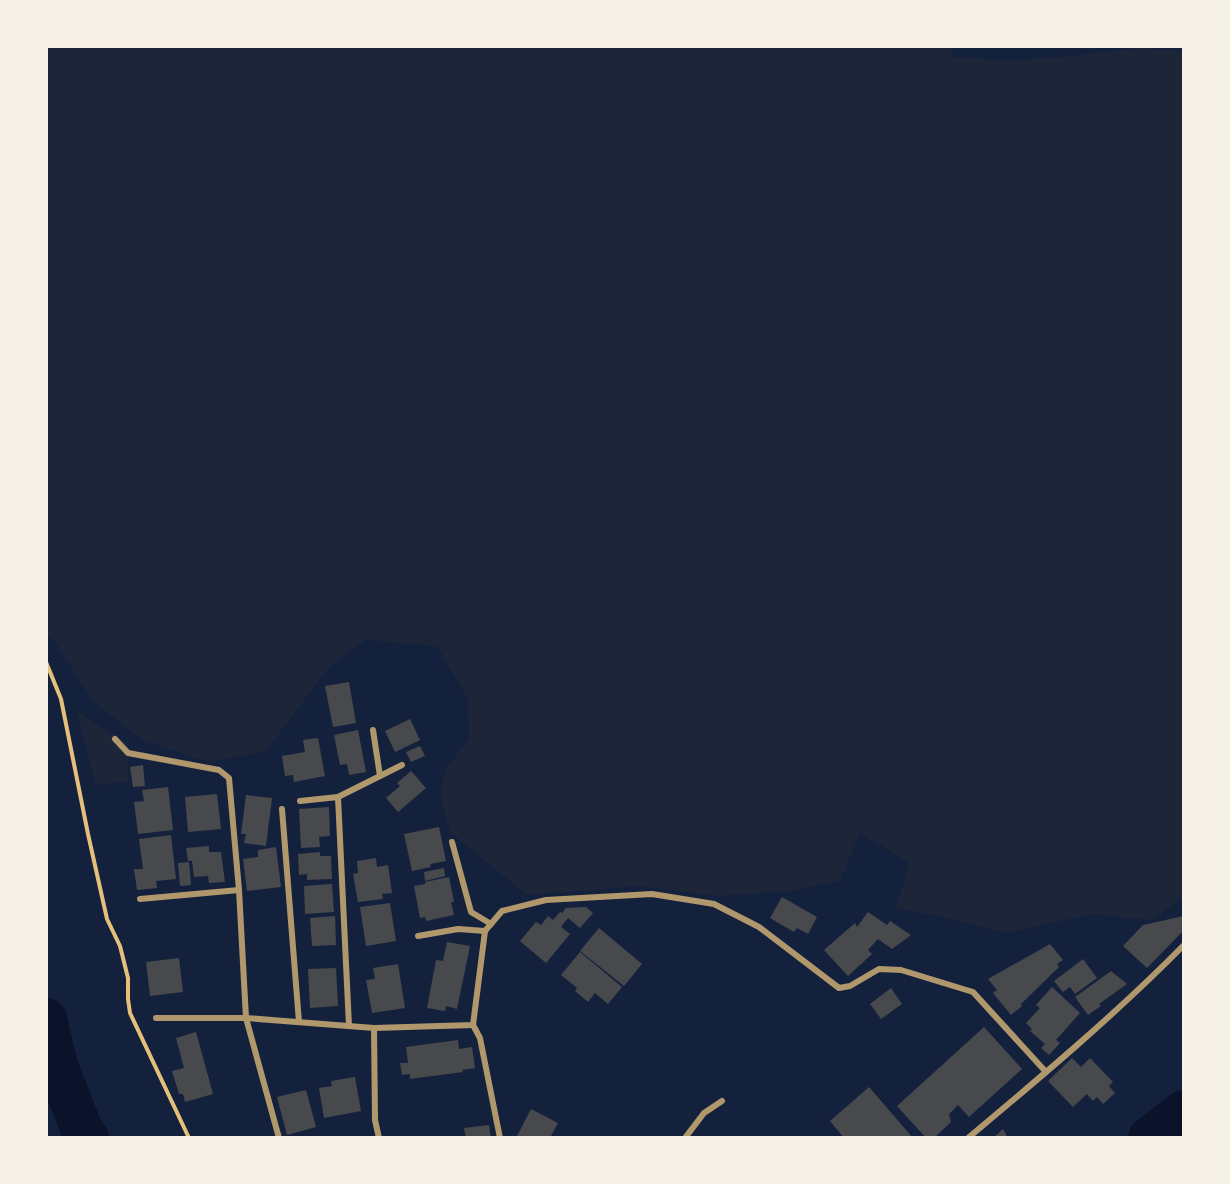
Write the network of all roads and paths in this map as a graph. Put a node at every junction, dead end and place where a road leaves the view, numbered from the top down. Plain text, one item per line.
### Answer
1 (46, 662) edge
2 (373, 730) dead end
3 (115, 739) dead end
4 (402, 765) dead end
5 (380, 776) junction
6 (338, 797) junction
7 (300, 801) dead end
8 (282, 809) dead end
9 (452, 842) dead end
10 (239, 890) junction
11 (140, 899) dead end
12 (491, 924) junction
13 (485, 931) junction
14 (418, 936) dead end
15 (1184, 945) edge
16 (156, 1018) dead end
17 (246, 1018) junction
18 (299, 1022) junction
19 (473, 1025) junction
20 (349, 1026) junction
21 (375, 1028) junction
22 (1046, 1072) junction
23 (722, 1101) dead end
24 (189, 1137) edge
25 (279, 1137) edge
26 (379, 1137) edge
27 (500, 1137) edge
28 (685, 1137) edge
29 (968, 1137) edge

1 - 24 path
2 - 5 street
3 - 10 street
4 - 5 street
5 - 6 street
6 - 7 street
6 - 20 street
8 - 18 street
9 - 12 street
10 - 11 street
10 - 17 street
12 - 13 street
12 - 22 street
13 - 14 street
13 - 19 street
15 - 22 street
16 - 17 street
17 - 18 street
17 - 25 street
18 - 20 street
19 - 21 street
19 - 27 street
20 - 21 street
21 - 26 street
22 - 29 street
23 - 28 street

